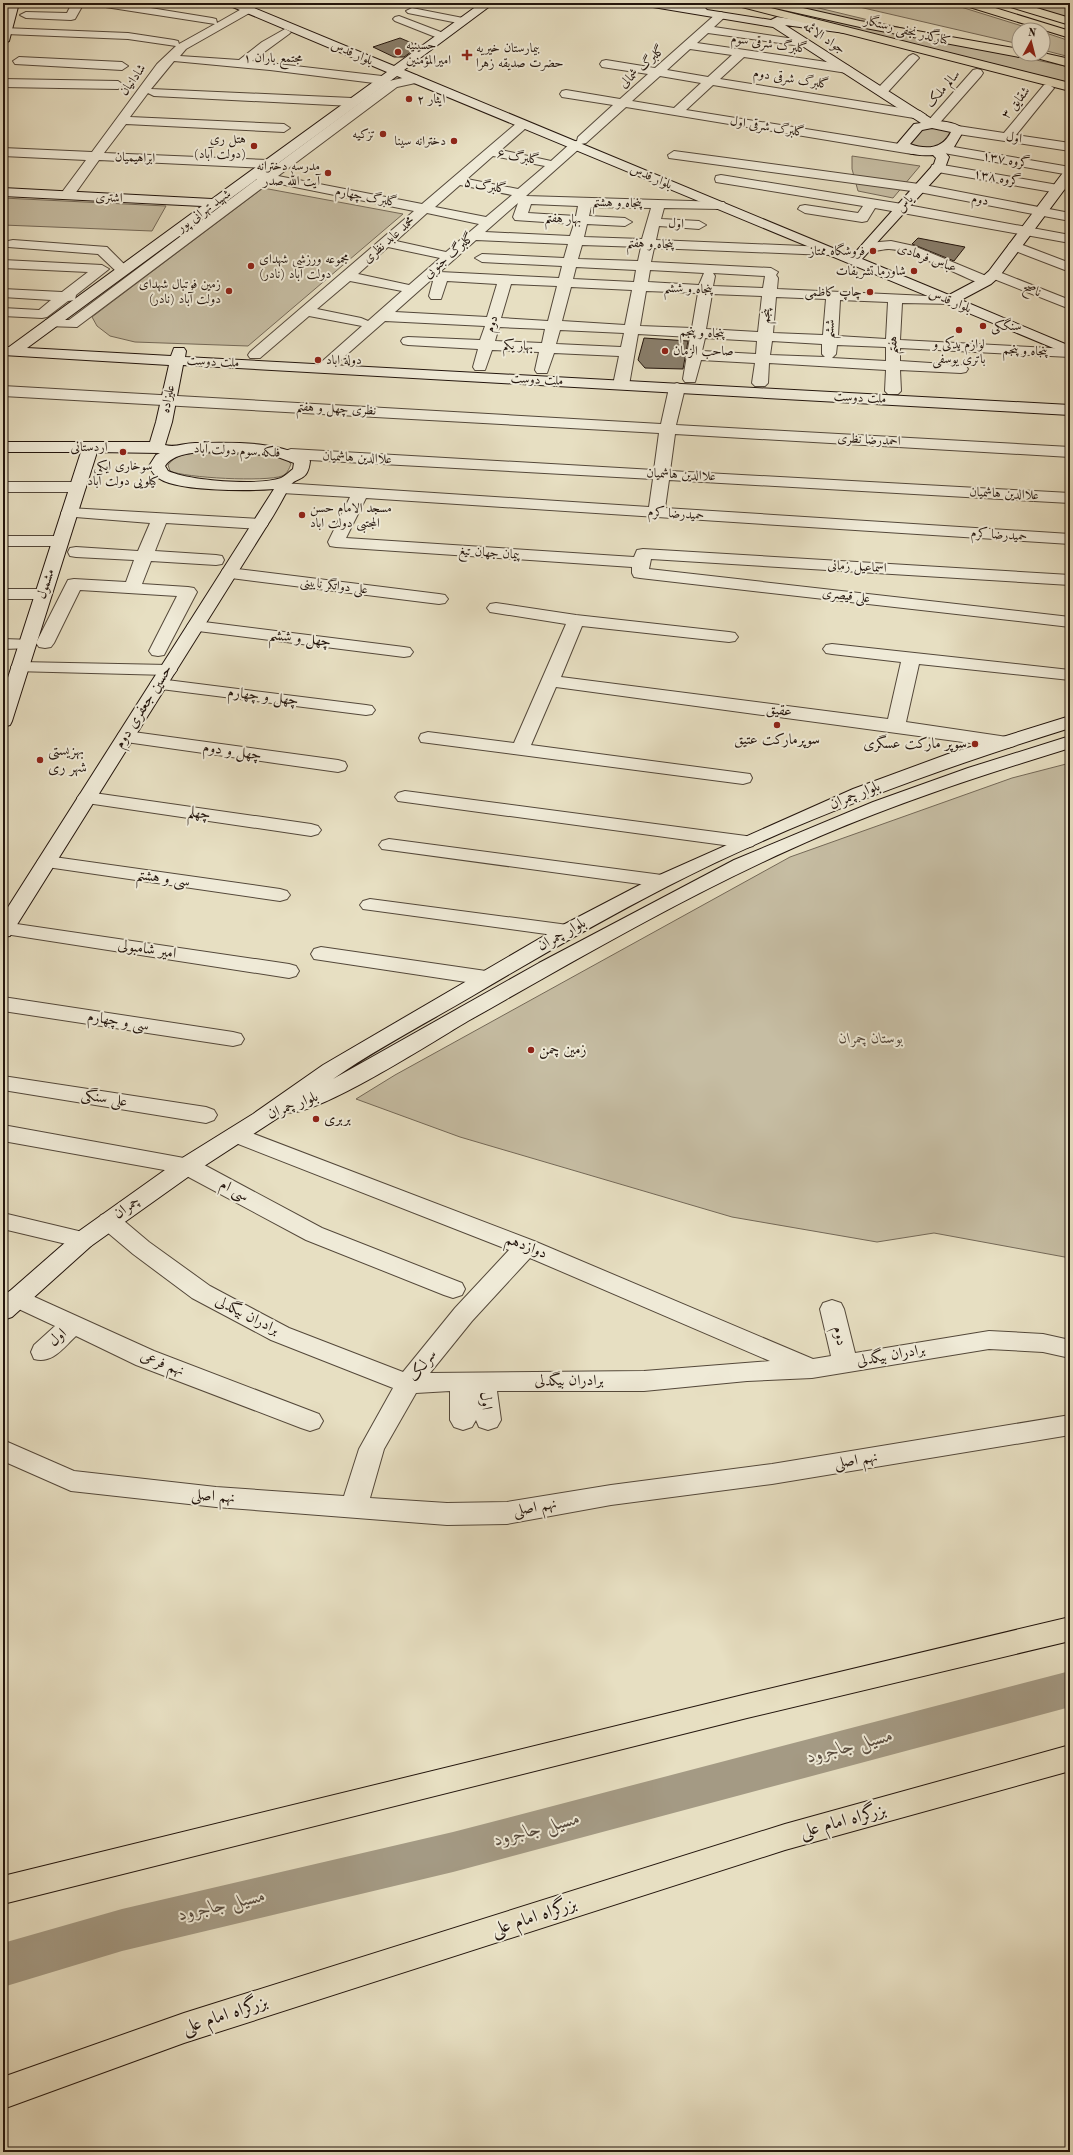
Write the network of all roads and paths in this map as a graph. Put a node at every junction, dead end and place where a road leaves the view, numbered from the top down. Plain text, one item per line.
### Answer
1 (13, 3) edge
2 (78, 3) edge
3 (99, 3) edge
4 (232, 3) edge
5 (425, 3) edge
6 (647, 3) edge
7 (738, 3) edge
8 (766, 3) edge
9 (967, 3) edge
10 (1008, 3) edge
11 (252, 6) edge
12 (466, 6) dead end
13 (484, 6) edge
14 (164, 8) edge
15 (688, 8) junction
16 (843, 8) dead end
17 (412, 11) junction
18 (26, 15) dead end
19 (721, 15) junction
20 (212, 21) dead end
21 (463, 21) junction
22 (1070, 22) edge
23 (141, 25) dead end
24 (5, 28) edge
25 (705, 29) junction
26 (845, 30) junction
27 (285, 32) dead end
28 (72, 33) junction
29 (1070, 35) edge
30 (128, 36) junction
31 (442, 36) junction
32 (174, 43) dead end
33 (808, 44) junction
34 (687, 45) junction
35 (67, 47) dead end
36 (1011, 50) edge
37 (1011, 51) edge
38 (740, 54) junction
39 (913, 58) dead end
40 (179, 59) dead end
41 (1051, 59) edge
42 (1051, 59) edge
43 (1056, 60) junction
44 (19, 61) dead end
45 (228, 63) junction
46 (1070, 63) edge
47 (68, 64) junction
48 (241, 64) junction
49 (606, 64) dead end
50 (122, 66) dead end
51 (398, 68) junction
52 (847, 69) junction
53 (656, 72) junction
54 (977, 73) dead end
55 (416, 79) junction
56 (710, 81) junction
57 (57, 84) junction
58 (214, 84) junction
59 (118, 85) dead end
60 (380, 85) junction
61 (1070, 87) edge
62 (4, 88) edge
63 (1048, 88) dead end
64 (882, 91) junction
65 (154, 92) dead end
66 (566, 94) dead end
67 (352, 102) junction
68 (622, 104) junction
69 (254, 109) dead end
70 (309, 111) dead end
71 (676, 112) junction
72 (195, 115) junction
73 (920, 115) junction
74 (130, 121) dead end
75 (932, 124) junction
76 (522, 125) junction
77 (284, 128) dead end
78 (958, 130) junction
79 (1008, 137) junction
80 (579, 143) junction
81 (1070, 147) edge
82 (912, 150) junction
83 (940, 150) junction
84 (3, 152) edge
85 (491, 152) junction
86 (674, 155) dead end
87 (96, 156) junction
88 (546, 162) dead end
89 (268, 164) junction
90 (937, 168) junction
91 (1070, 173) edge
92 (252, 175) junction
93 (269, 178) junction
94 (721, 179) dead end
95 (458, 181) junction
96 (919, 188) junction
97 (3, 192) edge
98 (1056, 192) junction
99 (67, 196) junction
100 (1070, 196) edge
101 (518, 197) junction
102 (692, 199) junction
103 (586, 202) junction
104 (214, 203) junction
105 (871, 203) junction
106 (658, 205) junction
107 (902, 208) junction
108 (426, 209) junction
109 (804, 209) dead end
110 (1041, 212) junction
111 (1070, 217) edge
112 (481, 220) dead end
113 (582, 220) junction
114 (624, 222) dead end
115 (653, 222) junction
116 (699, 225) dead end
117 (1026, 232) junction
118 (472, 236) junction
119 (1070, 239) edge
120 (576, 241) junction
121 (386, 242) junction
122 (8, 244) edge
123 (648, 244) junction
124 (712, 246) junction
125 (1015, 246) junction
126 (775, 249) junction
127 (827, 251) junction
128 (863, 252) junction
129 (441, 254) dead end
130 (482, 258) dead end
131 (3, 259) edge
132 (571, 262) junction
133 (3, 264) edge
134 (644, 266) junction
135 (1070, 268) edge
136 (709, 269) junction
137 (123, 270) junction
138 (771, 272) junction
139 (347, 276) junction
140 (426, 276) junction
141 (441, 277) junction
142 (990, 278) junction
143 (505, 280) junction
144 (565, 283) junction
145 (403, 287) dead end
146 (639, 287) junction
147 (707, 290) junction
148 (768, 293) junction
149 (3, 294) edge
150 (436, 296) dead end
151 (833, 296) junction
152 (64, 297) junction
153 (85, 298) junction
154 (895, 298) junction
155 (954, 299) junction
156 (1070, 305) edge
157 (307, 311) junction
158 (3, 312) edge
159 (381, 316) junction
160 (361, 322) dead end
161 (492, 322) junction
162 (51, 323) junction
163 (554, 326) junction
164 (632, 330) junction
165 (698, 333) junction
166 (764, 337) junction
167 (28, 340) junction
168 (829, 340) junction
169 (408, 341) dead end
170 (1070, 343) edge
171 (893, 344) junction
172 (486, 345) junction
173 (548, 347) junction
174 (8, 351) edge
175 (628, 352) junction
176 (1070, 352) edge
177 (178, 355) junction
178 (255, 355) junction
179 (694, 355) junction
180 (762, 358) junction
181 (828, 362) junction
182 (328, 363) junction
183 (893, 366) junction
184 (480, 367) junction
185 (961, 369) dead end
186 (542, 370) junction
187 (690, 379) junction
188 (622, 380) junction
189 (760, 383) junction
190 (677, 388) junction
191 (3, 391) edge
192 (893, 391) junction
193 (168, 399) junction
194 (1070, 401) edge
195 (1070, 410) edge
196 (668, 428) junction
197 (3, 447) edge
198 (156, 447) junction
199 (90, 448) junction
200 (174, 452) junction
201 (1070, 452) edge
202 (291, 454) junction
203 (662, 474) junction
204 (282, 485) junction
205 (3, 487) edge
206 (78, 487) junction
207 (360, 494) junction
208 (1070, 498) edge
209 (656, 512) junction
210 (69, 513) junction
211 (160, 517) junction
212 (260, 524) junction
213 (1070, 539) edge
214 (60, 541) junction
215 (3, 542) edge
216 (76, 552) dead end
217 (145, 555) junction
218 (643, 559) junction
219 (216, 560) dead end
220 (229, 572) junction
221 (1070, 580) edge
222 (132, 588) junction
223 (3, 594) edge
224 (43, 594) junction
225 (439, 600) dead end
226 (496, 608) dead end
227 (576, 620) junction
228 (1070, 622) edge
229 (196, 626) junction
230 (729, 637) dead end
231 (45, 643) dead end
232 (3, 644) edge
233 (27, 644) junction
234 (832, 649) dead end
235 (158, 651) dead end
236 (404, 652) dead end
237 (911, 659) junction
238 (20, 667) junction
239 (1070, 675) edge
240 (164, 677) junction
241 (551, 681) junction
242 (6, 701) edge
243 (366, 710) dead end
244 (3, 721) edge
245 (1070, 722) edge
246 (896, 726) junction
247 (126, 737) junction
248 (428, 738) dead end
249 (1007, 742) junction
250 (1070, 742) edge
251 (520, 750) junction
252 (338, 766) dead end
253 (743, 778) dead end
254 (405, 797) dead end
255 (87, 798) junction
256 (311, 830) dead end
257 (746, 842) junction
258 (389, 845) dead end
259 (47, 862) junction
260 (662, 881) junction
261 (280, 895) dead end
262 (370, 905) dead end
263 (4, 930) edge
264 (568, 931) junction
265 (321, 954) dead end
266 (289, 971) dead end
267 (486, 978) junction
268 (3, 1004) edge
269 (233, 1039) dead end
270 (3, 1083) edge
271 (206, 1115) dead end
272 (262, 1119) junction
273 (3, 1133) edge
274 (236, 1135) junction
275 (187, 1166) junction
276 (3, 1221) edge
277 (109, 1221) junction
278 (83, 1240) junction
279 (526, 1247) junction
280 (453, 1289) dead end
281 (10, 1304) edge
282 (832, 1309) dead end
283 (73, 1325) junction
284 (1070, 1349) edge
285 (43, 1352) dead end
286 (845, 1364) junction
287 (812, 1369) junction
288 (473, 1381) junction
289 (408, 1384) junction
290 (463, 1420) dead end
291 (488, 1420) dead end
292 (310, 1421) dead end
293 (1070, 1425) edge
294 (3, 1450) edge
295 (354, 1507) junction
296 (1070, 1629) edge
297 (1070, 1758) edge
298 (3, 1890) edge
299 (3, 2093) edge

1 - 24 street
2 - 18 street
3 - 14 street
4 - 11 street, بلوار قدس
5 - 17 street
6 - 15 street
7 - 26 main road, کنارگذر نجفی رستگار
8 - 37 main road
9 - 29 main road
10 - 22 main road
11 - 51 street, بلوار قدس
11 - 87 street, شادانیان
12 - 13 street
13 - 21 street, شهید تهرانی پور
14 - 20 street
15 - 19 street, جواد الائمه
15 - 26 street
16 - 36 main road
17 - 21 street
17 - 31 street
19 - 25 street, گلبرگ شمالی
19 - 33 street, جواد الائمه
21 - 31 street, شهید تهرانی پور
23 - 30 street
24 - 28 street
25 - 33 street
25 - 34 street, گلبرگ شمالی
26 - 61 main road, کنارگذر نجفی رستگار
27 - 48 street
28 - 30 street
28 - 35 street
30 - 32 street
31 - 51 street, شهید تهرانی پور
33 - 52 street, جواد الائمه
34 - 38 street, گلبرگ شرقی سوم
34 - 53 street, گلبرگ شمالی
38 - 52 street, گلبرگ شرقی سوم
38 - 56 street
39 - 64 street
40 - 45 street
41 - 43 main road
42 - 43 main road
43 - 46 main road
44 - 47 street
45 - 48 street
45 - 58 street
47 - 50 street
47 - 57 street
48 - 60 street
49 - 53 street, گلبرگ شرقی دوم
51 - 55 street, بلوار قدس
51 - 60 street, شهید تهرانی پور
51 - 80 street, بلوار قدس
52 - 64 street, جواد الائمه
53 - 56 street, گلبرگ شرقی دوم
53 - 68 street, گلبرگ شمالی
54 - 75 street, سالم ملک
55 - 60 street
55 - 76 street, بلوار قدس
56 - 71 street
56 - 73 street, گلبرگ شرقی دوم
57 - 59 street
57 - 62 street
58 - 65 street
58 - 67 street
58 - 72 street
60 - 67 street, شهید تهرانی پور
60 - 93 street
63 - 79 street, شقایق ۳
64 - 73 street, جواد الائمه
66 - 68 street, گلبرگ شرقی اول
67 - 89 street, شهید تهرانی پور
68 - 71 street, گلبرگ شرقی اول
68 - 80 street, گلبرگ شمالی
69 - 70 street
71 - 82 street, گلبرگ شرقی اول
72 - 74 street
72 - 77 street
73 - 75 street, جواد الائمه
75 - 78 street, اول
75 - 82 street
76 - 80 street, بلوار قدس
76 - 85 street, محمد عابد نظری
78 - 79 street, اول
78 - 83 street
79 - 81 street, اول
80 - 101 street, گلبرگ جنوبی
80 - 102 street, بلوار قدس
80 - 128 street, بلوار قدس
82 - 83 street, گلبرگ شرقی اول
83 - 90 street
83 - 91 street, گروه ۱۳۷
84 - 87 street, ابراهیمیان
85 - 88 street, گلبرگ ۶
85 - 95 street, محمد عابد نظری
86 - 96 street, دوم
87 - 89 street, ابراهیمیان
87 - 99 street, شادانیان
89 - 92 street, شهید تهرانی پور
90 - 96 street, یاس
90 - 98 street, گروه ۱۳۸
91 - 98 street
92 - 93 street, گلبرگ چهارم
92 - 104 street, شهید تهرانی پور
93 - 108 street, گلبرگ چهارم
93 - 162 street
94 - 105 street
95 - 101 street, گلبرگ ۵
95 - 108 street, محمد عابد نظری
96 - 107 street, یاس
96 - 110 street, دوم
97 - 99 street, اشتری
98 - 100 street, گروه ۱۳۸
98 - 110 street
99 - 104 street, اشتری
101 - 103 street, پنجاه و هشتم
101 - 113 street, بهار هفتم
101 - 118 street, گلبرگ جنوبی
102 - 106 street, پنجاه و هشتم
102 - 127 street, بلوار قدس
103 - 106 street, پنجاه و هشتم
103 - 113 street
104 - 137 street, شهید تهرانی پور
105 - 107 street
105 - 109 street
106 - 115 street
107 - 117 street
107 - 128 street, یاس
108 - 112 street, گلبرگ چهارم
108 - 121 street, محمد عابد نظری
110 - 111 street, دوم
110 - 117 street
113 - 114 street, بهار هفتم
113 - 120 street
115 - 116 street, اول
115 - 123 street
117 - 119 street
117 - 125 street
118 - 120 street, پنجاه و هفتم
118 - 140 street, گلبرگ جنوبی
120 - 123 street, پنجاه و هفتم
120 - 132 street
121 - 129 street
121 - 139 street, محمد عابد نظری
122 - 131 street
122 - 137 street
123 - 124 street, پنجاه و هفتم
123 - 134 street
124 - 126 street, پنجاه و هفتم
124 - 136 street
125 - 135 street
125 - 142 street
126 - 127 street, پنجاه و هفتم
126 - 138 street, پنجم
127 - 155 street, بلوار قدس
128 - 142 street, عباس فرهادی
128 - 155 street, بلوار قدس
130 - 132 street
132 - 134 street
132 - 144 street
133 - 152 street
134 - 136 street
134 - 146 street
136 - 138 street
136 - 147 street
137 - 153 street, شهید تهرانی پور
138 - 148 street, پنجم
139 - 145 street
139 - 157 street, محمد عابد نظری
140 - 141 street, پنجاه و ششم
140 - 159 street, گلبرگ جنوبی
141 - 143 street, پنجاه و ششم
141 - 150 street
142 - 155 street
142 - 156 street, ناصح
143 - 144 street, پنجاه و ششم
143 - 161 street, دوم
144 - 146 street, پنجاه و ششم
144 - 163 street
146 - 147 street, پنجاه و ششم
146 - 164 street
147 - 148 street, پنجاه و ششم
147 - 165 street
148 - 151 street, پنجاه و ششم
148 - 166 street, پنجم
149 - 152 street
151 - 154 street, پنجاه و ششم
151 - 168 street, ششم
152 - 153 street
152 - 158 street
153 - 162 street, شهید تهرانی پور
154 - 155 street, پنجاه و ششم
154 - 171 street, هفتم
155 - 170 street, بلوار قدس
155 - 176 street, بلوار قدس
157 - 160 street
157 - 178 street, محمد عابد نظری
159 - 161 street, پنجاه و پنجم
159 - 182 street, گلبرگ جنوبی
161 - 163 street, پنجاه و پنجم
161 - 172 street, دوم
162 - 167 street, شهید تهرانی پور
163 - 164 street, پنجاه و پنجم
163 - 173 street
164 - 165 street, پنجاه و پنجم
164 - 175 street
165 - 166 street, پنجاه و پنجم
165 - 179 street
166 - 168 street, پنجاه و پنجم
166 - 180 street, پنجم
167 - 174 street, شهید تهرانی پور
167 - 177 street, ملت دوست
168 - 171 street, پنجاه و پنجم
168 - 181 street, ششم
169 - 172 street, بهار یکم
171 - 176 street, پنجاه و پنجم
171 - 183 street, هفتم
172 - 173 street, بهار یکم
172 - 184 street, دوم
173 - 175 street, بهار یکم
173 - 186 street
174 - 177 street, ملت دوست
175 - 188 street
177 - 178 street, ملت دوست
177 - 182 street, ملت دوست
177 - 193 street, علیزاده
178 - 182 street, ملت دوست
179 - 180 street
179 - 187 street
180 - 181 street
180 - 189 street, پنجم
181 - 183 street
182 - 184 street, ملت دوست
182 - 188 street, ملت دوست
183 - 185 street
183 - 192 street, هفتم
184 - 186 street, ملت دوست
186 - 188 street, ملت دوست
187 - 188 street, ملت دوست
187 - 189 street, ملت دوست
188 - 190 street, ملت دوست
189 - 192 street, ملت دوست
190 - 195 street, ملت دوست
190 - 196 street
191 - 193 street, نظری چهل و هفتم
192 - 194 street, ملت دوست
193 - 196 street, نظری چهل و هفتم
193 - 198 street, علیزاده
196 - 201 street, احمدرضا نظری
196 - 203 street
197 - 199 street, اردستانی
198 - 199 street, اردستانی
198 - 200 street, اردستانی
199 - 206 street, مشمول
200 - 202 street, فلکه سوم دولت آباد
200 - 204 street, فلکه سوم دولت آباد
202 - 203 street, علاالدین هاشمیان
202 - 204 street, فلکه سوم دولت آباد
203 - 208 street, علاالدین هاشمیان
203 - 209 street
204 - 207 street, حمیدرضا کرم
204 - 212 street, حسین جعفری دوم
205 - 206 street
206 - 210 street, مشمول
207 - 209 street, حمیدرضا کرم
207 - 218 street, پیمان جهان تیغ
209 - 213 street, حمیدرضا کرم
210 - 211 street
210 - 214 street, مشمول
211 - 212 street
211 - 217 street
212 - 220 street, حسین جعفری دوم
214 - 215 street
214 - 224 street, مشمول
216 - 217 street
217 - 219 street
217 - 222 street
218 - 221 street, اسماعیل زمانی
218 - 228 street, علی قیصری
220 - 225 street, علی دواتگر نایینی
220 - 229 street, حسین جعفری دوم
222 - 231 street
222 - 235 street
223 - 224 street
224 - 233 street, مشمول
226 - 227 street
227 - 230 street
227 - 241 street
229 - 236 street, چهل و ششم
229 - 240 street, حسین جعفری دوم
232 - 233 street
233 - 238 street, مشمول
234 - 237 street
237 - 239 street
237 - 246 street
238 - 240 street, چهل و چهارم
238 - 242 street, مشمول
240 - 243 street, چهل و چهارم
240 - 247 street, حسین جعفری دوم
241 - 246 street, عقیق
241 - 251 street
242 - 244 street, مشمول
245 - 249 street, بلوار چمران
246 - 249 street, عقیق
247 - 252 street, چهل و دوم
247 - 255 street, حسین جعفری دوم
248 - 251 street
249 - 257 street, بلوار چمران
250 - 272 street, بلوار چمران
251 - 253 street
254 - 257 street
255 - 256 street, چهلم
255 - 259 street, حسین جعفری دوم
257 - 260 street, بلوار چمران
258 - 260 street
259 - 261 street, سی و هشتم
259 - 263 street, حسین جعفری دوم
260 - 264 street, بلوار چمران
262 - 264 street
263 - 266 street, امیر شامبولی
264 - 267 street, بلوار چمران
265 - 267 street
267 - 272 street, بلوار چمران
268 - 269 street, سی و چهارم
270 - 271 street, علی سنگی
272 - 274 street, چمران
273 - 275 street, سی ام
274 - 275 street, چمران
274 - 279 street, دوازدهم
275 - 277 street, چمران
275 - 280 street, سی ام
276 - 278 street
277 - 278 street, چمران
277 - 289 street, برادران بیگدلی
278 - 281 street, چمران
279 - 287 street, دوازدهم
279 - 289 street, سرلک
281 - 283 street, نهم فرعی
282 - 286 street, دوم
283 - 285 street, اول
283 - 292 street, نهم فرعی
284 - 286 street, برادران بیگدلی
286 - 287 street, برادران بیگدلی
287 - 288 street, برادران بیگدلی
288 - 289 street, برادران بیگدلی
288 - 290 street
288 - 291 street, اول
289 - 295 street, سرلک
293 - 295 street, نهم اصلی
294 - 295 street, نهم اصلی
296 - 298 main road
297 - 299 main road, بزرگراه امام علی

